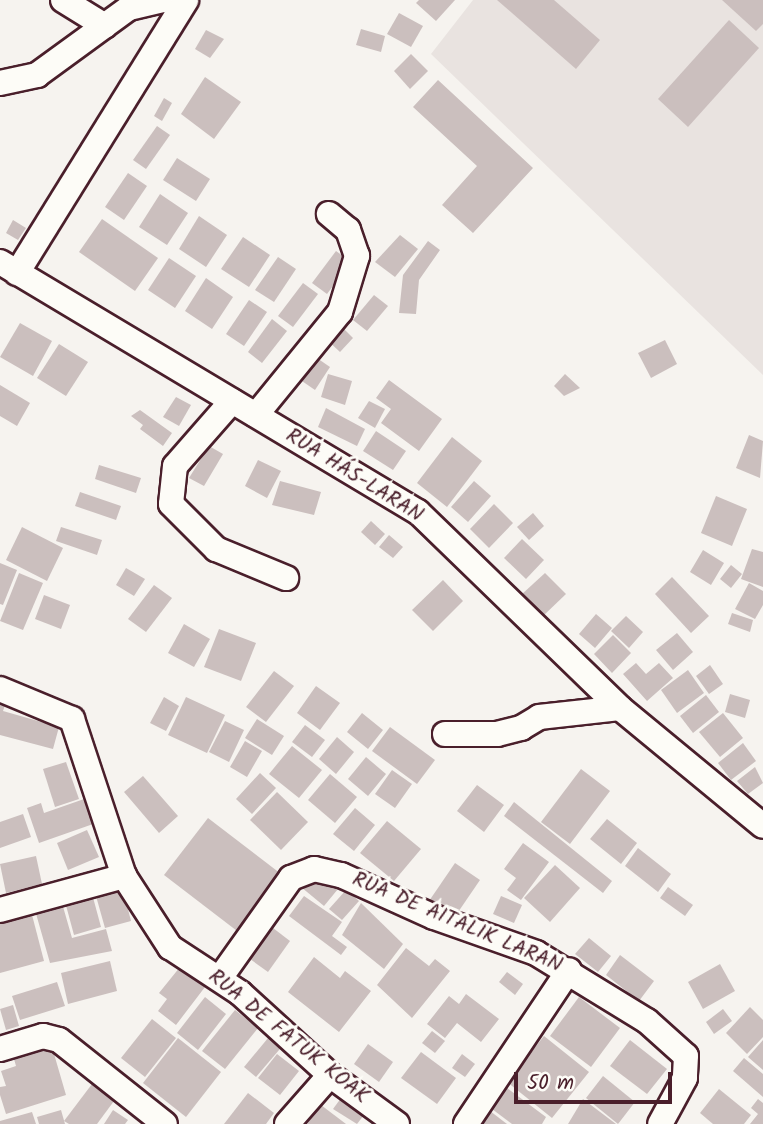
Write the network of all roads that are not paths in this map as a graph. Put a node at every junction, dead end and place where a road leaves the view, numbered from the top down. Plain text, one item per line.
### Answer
1 (63, 0) edge
2 (165, 0) edge
3 (186, 0) edge
4 (105, 26) junction
5 (0, 83) edge
6 (329, 214) dead end
7 (8, 268) edge
8 (232, 401) junction
9 (256, 415) junction
10 (286, 578) dead end
11 (0, 690) edge
12 (620, 708) junction
13 (445, 734) dead end
14 (763, 826) edge
15 (124, 876) junction
16 (3, 904) edge
17 (569, 970) junction
18 (220, 978) junction
19 (0, 1049) edge
20 (330, 1074) junction
21 (165, 1124) edge
22 (287, 1124) edge
23 (397, 1124) edge
24 (466, 1124) edge
25 (660, 1124) edge

1 - 4 street
2 - 4 street
3 - 7 street
4 - 5 street
6 - 9 street
7 - 8 street, RUA HÁS-LARAN
8 - 9 street, RUA HÁS-LARAN
8 - 10 street
9 - 12 street, RUA HÁS-LARAN
11 - 15 street, RUA DE FATUK KOAK
12 - 13 street
12 - 14 street, RUA HÁS-LARAN
15 - 16 street
15 - 18 street, RUA DE FATUK KOAK
17 - 18 street, RUA DE AITALIK LARAN
17 - 24 street
17 - 25 street, RUA DE AITALIK LARAN
18 - 20 street, RUA DE FATUK KOAK
19 - 21 street
20 - 22 street
20 - 23 street, RUA DE FATUK KOAK

